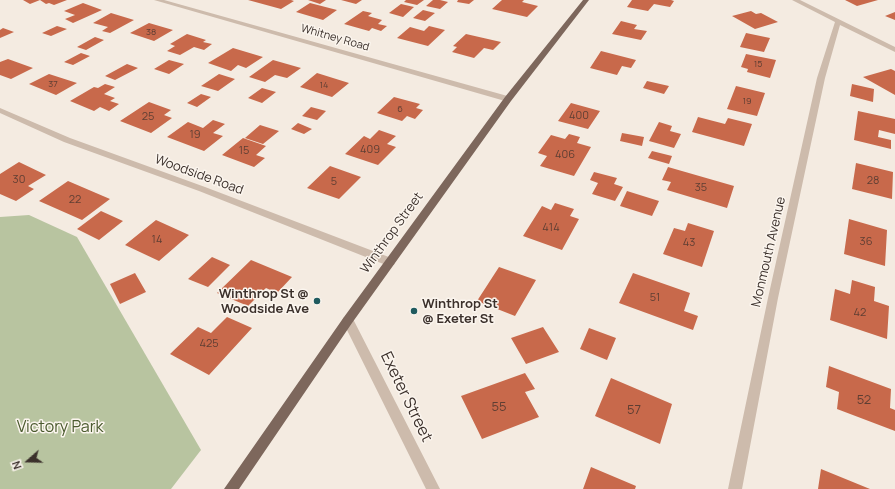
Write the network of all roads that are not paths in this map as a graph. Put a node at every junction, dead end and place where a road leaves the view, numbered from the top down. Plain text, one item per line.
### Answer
1 (157, 0) edge
2 (586, 0) edge
3 (795, 0) edge
4 (838, 22) junction
5 (895, 50) edge
6 (508, 99) junction
7 (0, 110) edge
8 (390, 262) junction
9 (348, 320) junction
10 (230, 489) edge
11 (433, 489) edge
12 (735, 489) edge

1 - 6 street, Whitney Road
2 - 6 main road, Winthrop Street
3 - 4 street
4 - 5 street
4 - 12 street, Monmouth Avenue
6 - 8 main road, Winthrop Street
7 - 8 street, Woodside Road
8 - 9 main road, Winthrop Street
9 - 10 main road, Winthrop Street
9 - 11 street, Exeter Street

